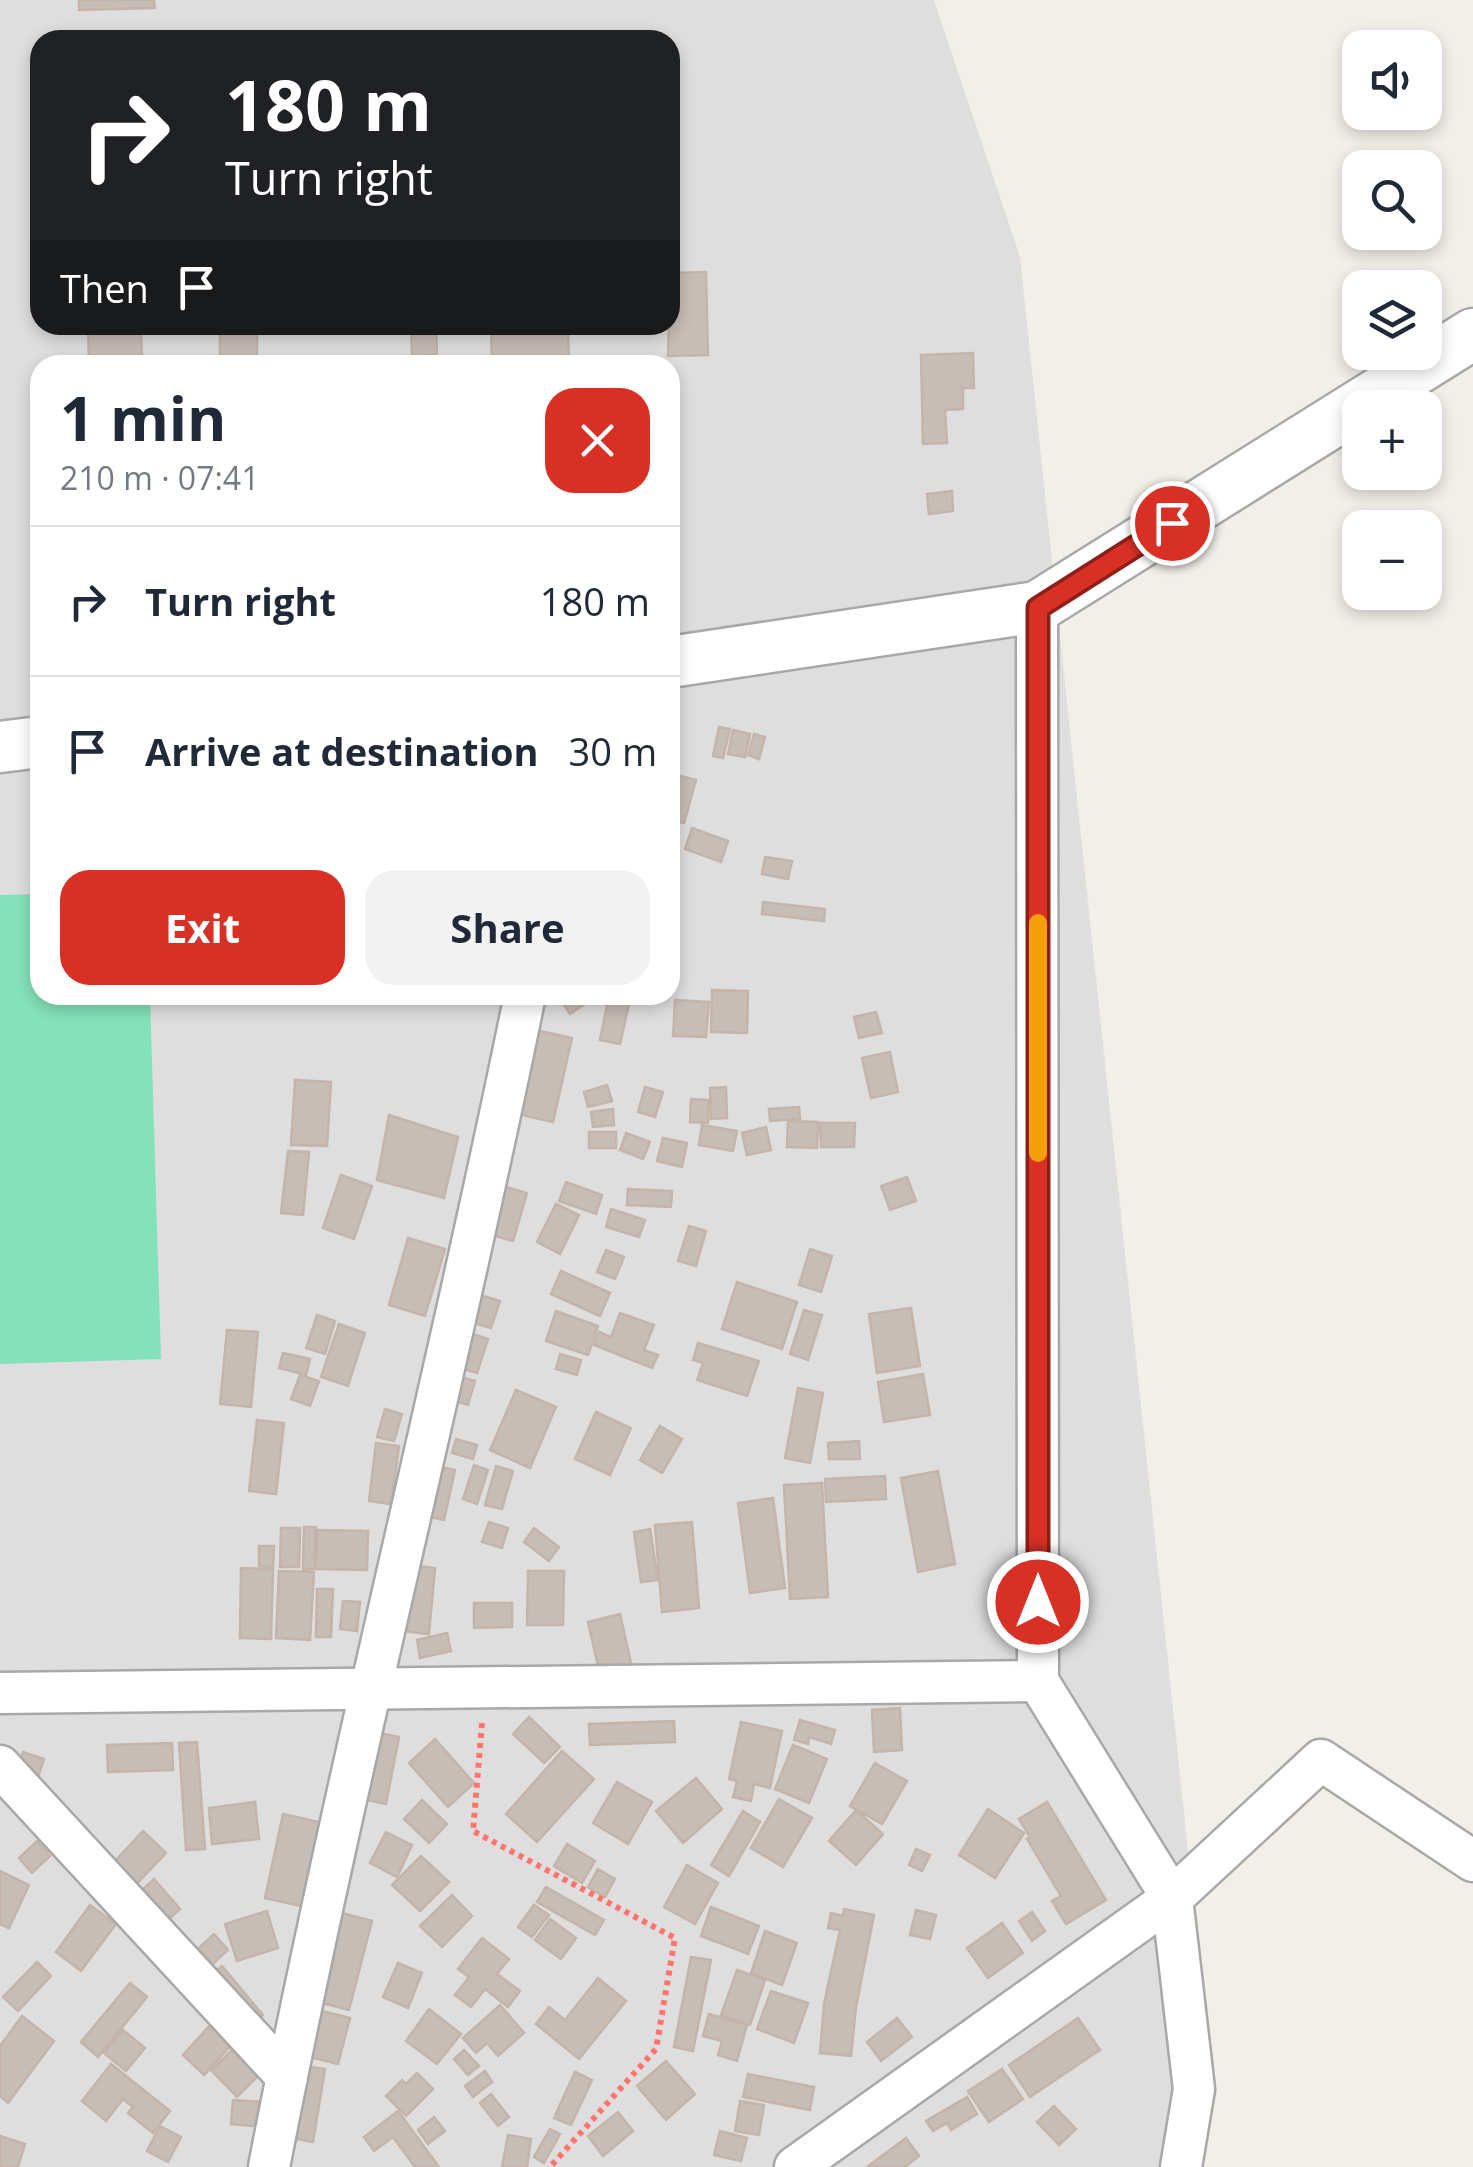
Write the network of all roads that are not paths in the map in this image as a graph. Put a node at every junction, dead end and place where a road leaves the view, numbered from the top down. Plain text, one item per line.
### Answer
1 (1473, 334) edge
2 (1038, 608) junction
3 (680, 661) edge
4 (30, 743) edge
5 (0, 747) edge
6 (523, 1005) edge
7 (1038, 1681) junction
8 (370, 1687) junction
9 (0, 1693) edge
10 (0, 1766) edge
11 (1473, 1861) edge
12 (1172, 1898) junction
13 (287, 2077) junction
14 (269, 2167) edge
15 (795, 2167) edge
16 (1180, 2167) edge

1 - 2 street
2 - 3 street
2 - 7 street
4 - 5 street
6 - 8 street
7 - 8 street
7 - 12 street
8 - 9 street
8 - 13 street
10 - 13 street
11 - 12 street
12 - 15 street
12 - 16 street
13 - 14 street

